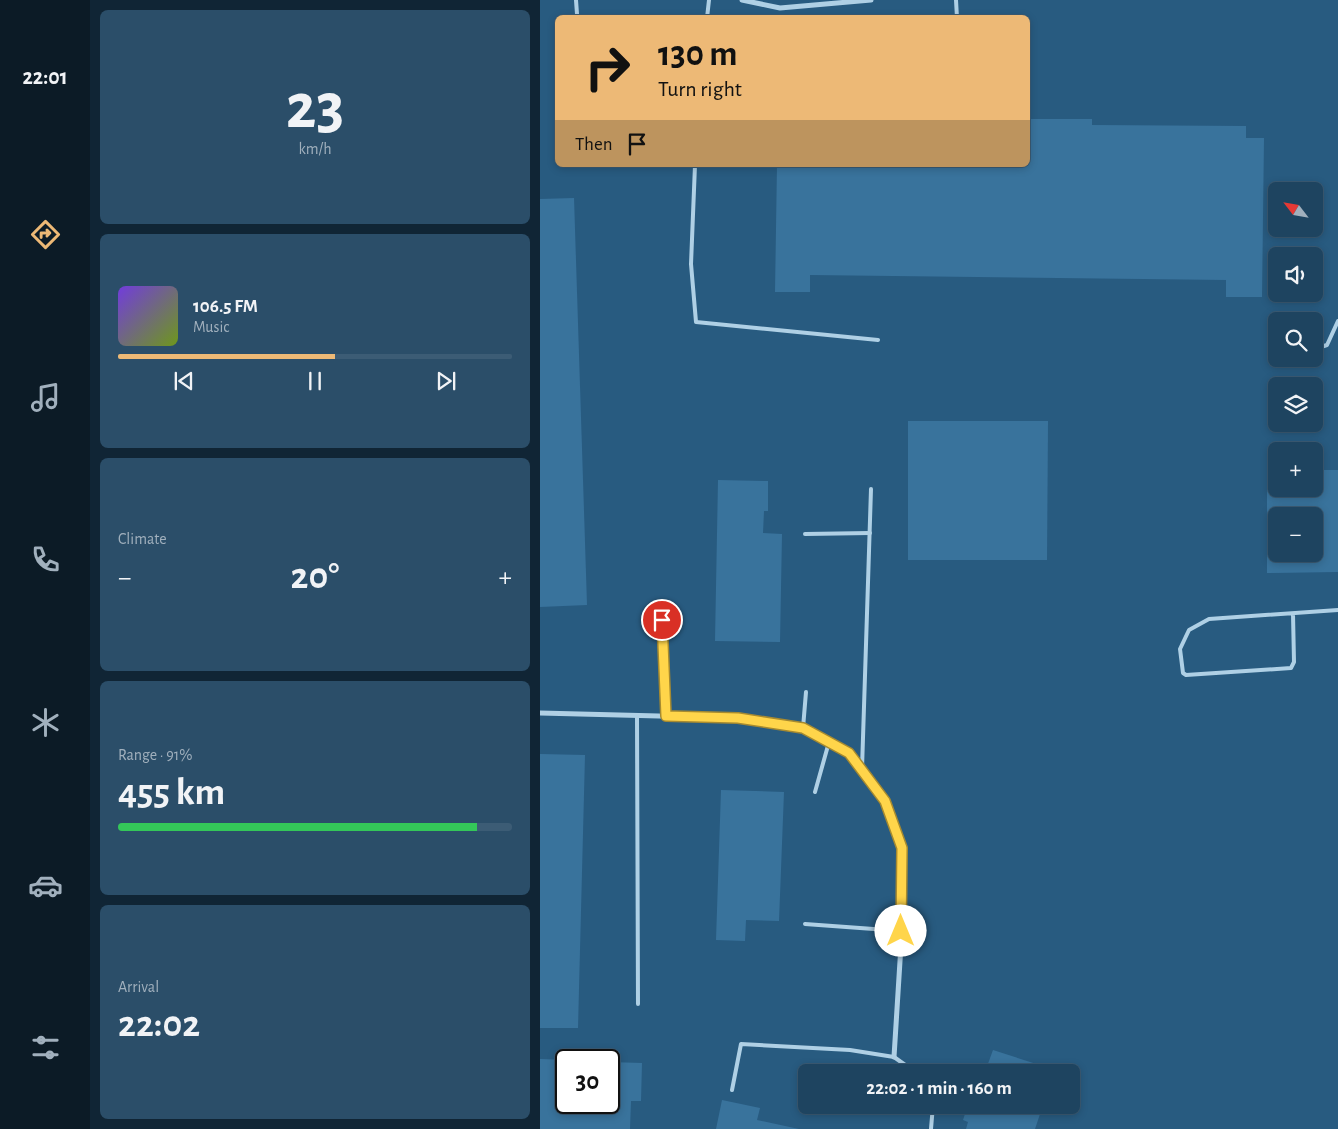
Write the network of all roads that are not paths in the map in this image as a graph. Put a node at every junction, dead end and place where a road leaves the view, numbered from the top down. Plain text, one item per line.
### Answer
1 (576, 0) edge
2 (709, 0) edge
3 (742, 0) edge
4 (871, 0) edge
5 (956, 0) edge
6 (577, 14) dead end
7 (707, 15) edge
8 (957, 15) edge
9 (695, 167) edge
10 (1338, 321) edge
11 (878, 340) dead end
12 (1323, 346) edge
13 (871, 489) dead end
14 (870, 533) junction
15 (805, 534) dead end
16 (1338, 610) edge
17 (1293, 614) junction
18 (662, 620) dead end
19 (806, 692) dead end
20 (540, 713) edge
21 (637, 715) junction
22 (666, 716) junction
23 (803, 728) junction
24 (829, 742) junction
25 (862, 770) junction
26 (815, 792) dead end
27 (805, 924) dead end
28 (901, 931) junction
29 (638, 1004) dead end
30 (894, 1057) junction
31 (904, 1064) edge
32 (732, 1090) dead end
33 (932, 1114) edge
34 (931, 1129) edge

1 - 6 lane
2 - 7 lane
3 - 4 street
5 - 8 lane
9 - 11 lane
10 - 12 lane
13 - 14 lane
14 - 15 lane
14 - 25 lane
16 - 17 lane
17 - 17 lane
18 - 22 lane
19 - 23 lane
20 - 21 street
21 - 22 street
21 - 29 lane
22 - 23 street
23 - 24 street
24 - 25 street
24 - 26 lane
25 - 28 street
27 - 28 lane
28 - 30 street
30 - 31 lane
30 - 32 lane
33 - 34 lane

